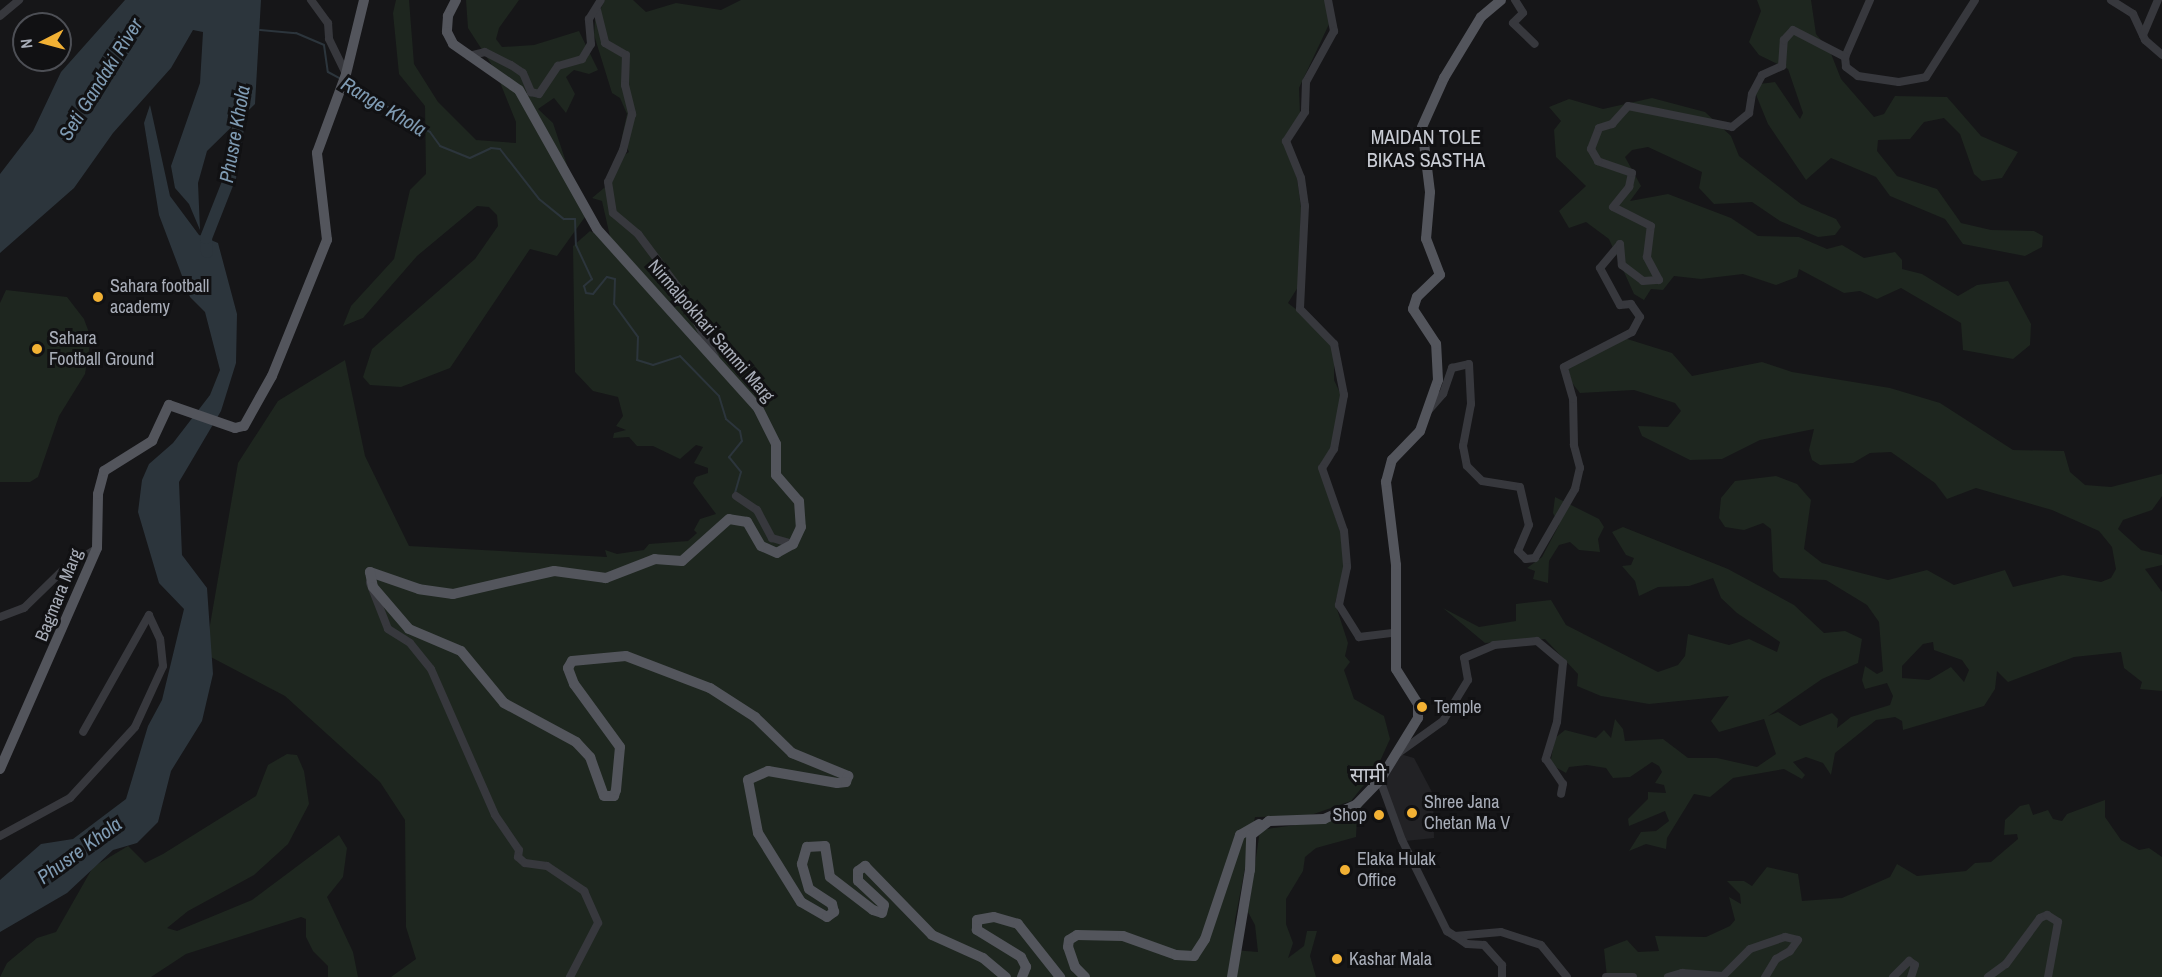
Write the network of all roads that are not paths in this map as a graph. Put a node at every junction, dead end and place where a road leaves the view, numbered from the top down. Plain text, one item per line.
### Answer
1 (19, 0) edge
2 (311, 0) edge
3 (364, 0) edge
4 (456, 0) edge
5 (601, 0) edge
6 (1328, 0) edge
7 (1501, 0) edge
8 (1515, 0) edge
9 (1870, 0) edge
10 (1975, 0) edge
11 (2111, 0) edge
12 (2158, 0) edge
13 (597, 10) junction
14 (0, 15) edge
15 (2143, 35) junction
16 (1535, 44) dead end
17 (2162, 55) edge
18 (469, 56) junction
19 (1845, 57) junction
20 (346, 74) junction
21 (715, 357) junction
22 (1428, 412) junction
23 (736, 496) dead end
24 (793, 544) junction
25 (97, 548) junction
26 (370, 581) junction
27 (0, 617) edge
28 (1393, 633) junction
29 (83, 732) dead end
30 (1392, 758) junction
31 (0, 769) edge
32 (1380, 780) junction
33 (1560, 794) dead end
34 (1263, 824) junction
35 (0, 836) edge
36 (1455, 936) junction
37 (570, 977) edge
38 (1006, 977) edge
39 (1022, 977) edge
40 (1060, 977) edge
41 (1085, 977) edge
42 (1232, 977) edge
43 (1502, 977) edge
44 (1567, 977) edge
45 (1606, 977) edge
46 (1633, 977) edge
47 (1668, 977) edge
48 (1722, 977) edge
49 (1765, 977) edge
50 (1893, 977) edge
51 (1911, 977) edge
52 (1988, 977) edge
53 (2048, 977) edge

1 - 14 street
2 - 20 street
3 - 20 main road
4 - 18 main road, Nirmalpokhari Sammi Marg
5 - 13 street
6 - 28 street
7 - 22 main road
8 - 16 street
9 - 19 street
10 - 19 street
11 - 15 street
12 - 15 street
13 - 18 street
13 - 21 street
15 - 17 street
18 - 21 main road, Nirmalpokhari Sammi Marg
19 - 22 street
20 - 25 main road, Bagmara Marg
21 - 24 main road, Nirmalpokhari Sammi Marg
22 - 28 main road
23 - 24 street
24 - 26 main road
25 - 27 street
25 - 31 main road, Bagmara Marg
26 - 37 street
26 - 38 main road
28 - 30 main road
29 - 35 street
30 - 32 main road
30 - 33 street
32 - 34 main road
32 - 36 street
34 - 41 main road
34 - 42 main road
36 - 43 street
36 - 44 street
39 - 40 main road
45 - 46 street
47 - 48 street
48 - 49 street
50 - 51 street
52 - 53 street

